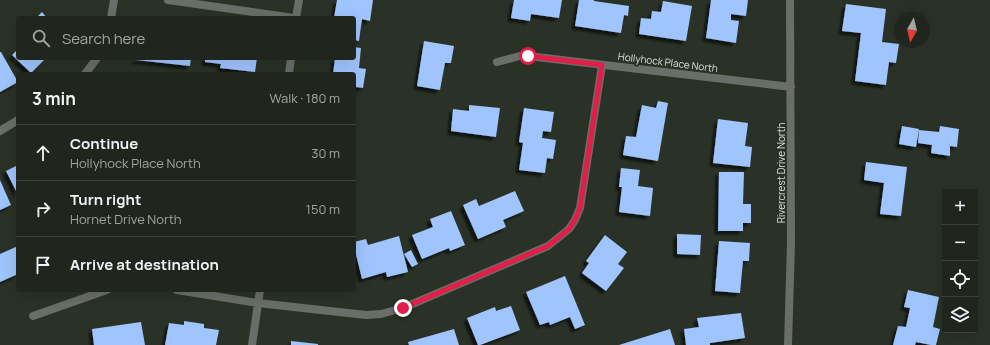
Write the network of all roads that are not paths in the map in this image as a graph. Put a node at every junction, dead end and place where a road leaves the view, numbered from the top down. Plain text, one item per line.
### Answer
1 (114, 0) edge
2 (168, 0) edge
3 (299, 0) edge
4 (790, 0) edge
5 (111, 16) edge
6 (281, 16) edge
7 (295, 16) edge
8 (96, 60) edge
9 (291, 60) edge
10 (497, 62) dead end
11 (602, 65) junction
12 (87, 72) edge
13 (289, 72) edge
14 (791, 86) junction
15 (16, 121) edge
16 (0, 131) edge
17 (101, 292) edge
18 (189, 292) edge
19 (260, 292) edge
20 (258, 303) junction
21 (33, 316) dead end
22 (252, 345) edge
23 (788, 345) edge

1 - 5 street
2 - 6 street
3 - 7 street
4 - 14 street, Rivercrest Drive North
8 - 12 street
9 - 13 street
10 - 11 street, Hollyhock Place North
11 - 14 street, Hollyhock Place North
11 - 20 street
14 - 23 street, Rivercrest Drive North
15 - 16 street
17 - 21 street
18 - 20 street
19 - 20 street
20 - 22 street

